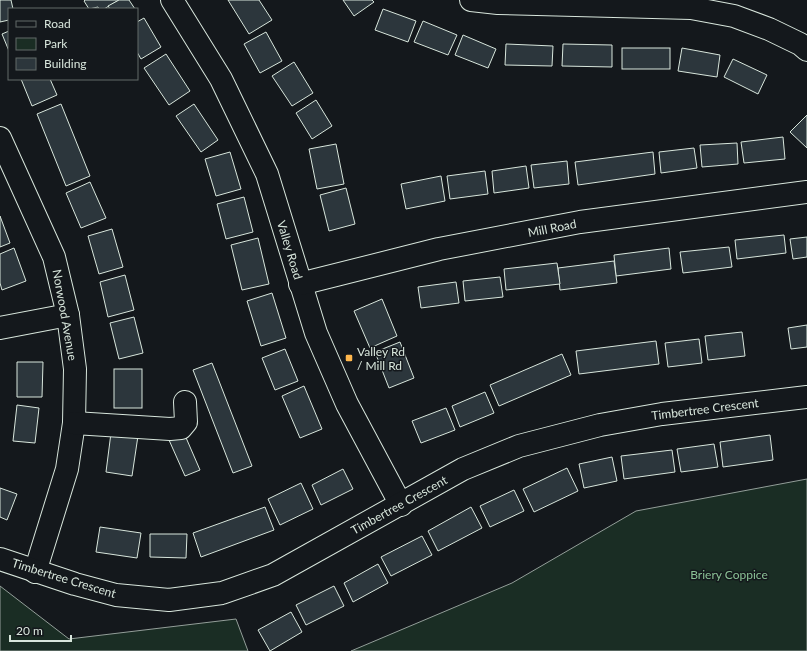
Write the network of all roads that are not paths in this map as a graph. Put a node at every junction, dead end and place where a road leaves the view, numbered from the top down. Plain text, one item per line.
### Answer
1 (172, 0) edge
2 (471, 0) edge
3 (807, 50) edge
4 (0, 138) edge
5 (807, 192) edge
6 (300, 284) junction
7 (68, 315) junction
8 (0, 328) edge
9 (807, 397) edge
10 (185, 402) dead end
11 (74, 423) junction
12 (401, 505) junction
13 (0, 559) edge
14 (35, 572) junction

1 - 6 street, Valley Road
2 - 3 street
4 - 7 street, Norwood Avenue
5 - 6 street, Mill Road
6 - 12 street, Valley Road
7 - 8 street
7 - 11 street, Norwood Avenue
9 - 12 street, Timbertree Crescent
10 - 11 street
11 - 14 street, Norwood Avenue
12 - 14 street, Timbertree Crescent
13 - 14 street, Timbertree Crescent

